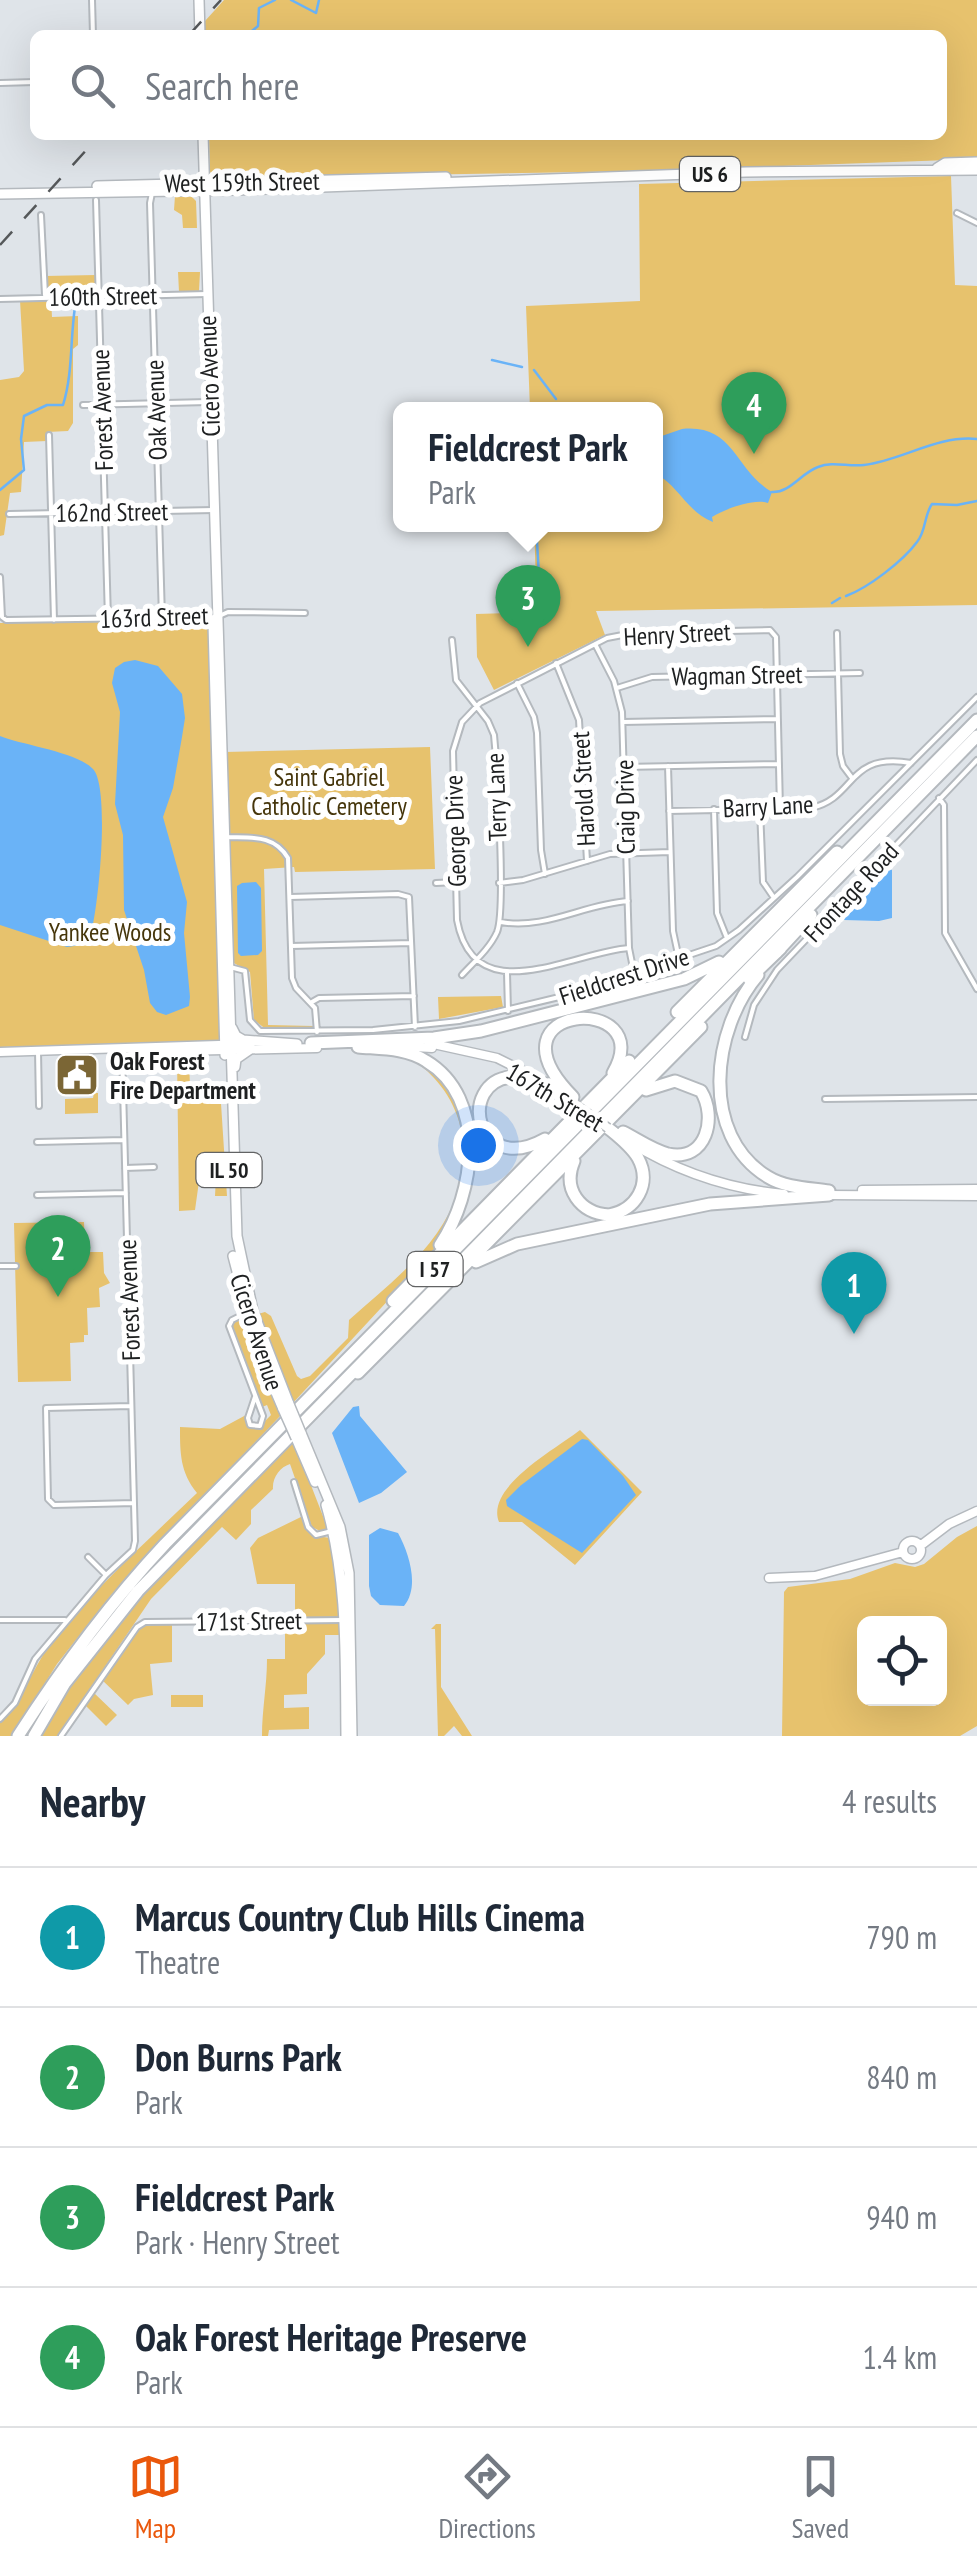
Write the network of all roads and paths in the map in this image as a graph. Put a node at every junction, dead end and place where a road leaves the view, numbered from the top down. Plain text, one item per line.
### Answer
1 (92, 0) edge
2 (199, 0) edge
3 (93, 30) edge
4 (200, 30) edge
5 (30, 82) edge
6 (0, 83) edge
7 (203, 140) edge
8 (977, 166) edge
9 (204, 187) junction
10 (0, 191) edge
11 (150, 196) junction
12 (96, 200) dead end
13 (957, 213) dead end
14 (42, 215) dead end
15 (977, 223) edge
16 (207, 294) junction
17 (153, 295) junction
18 (99, 296) junction
19 (46, 297) junction
20 (0, 298) edge
21 (210, 402) junction
22 (156, 403) junction
23 (102, 404) junction
24 (83, 405) dead end
25 (49, 435) dead end
26 (214, 510) junction
27 (158, 511) junction
28 (105, 512) junction
29 (52, 513) junction
30 (10, 514) dead end
31 (0, 577) edge
32 (305, 613) dead end
33 (217, 617) junction
34 (162, 618) junction
35 (108, 619) junction
36 (54, 620) junction
37 (837, 634) dead end
38 (452, 640) dead end
39 (595, 644) junction
40 (556, 662) junction
41 (838, 673) junction
42 (860, 673) dead end
43 (777, 675) junction
44 (517, 683) junction
45 (616, 688) junction
46 (977, 696) edge
47 (476, 706) junction
48 (778, 719) junction
49 (977, 720) edge
50 (623, 722) junction
51 (977, 736) edge
52 (977, 760) edge
53 (912, 763) junction
54 (779, 764) junction
55 (624, 766) junction
56 (668, 766) junction
57 (852, 778) junction
58 (939, 798) junction
59 (907, 807) junction
60 (780, 808) junction
61 (714, 809) junction
62 (760, 809) junction
63 (669, 811) junction
64 (876, 822) junction
65 (226, 838) junction
66 (670, 852) junction
67 (626, 853) junction
68 (587, 861) junction
69 (545, 874) junction
70 (456, 882) junction
71 (436, 883) dead end
72 (499, 883) junction
73 (290, 897) junction
74 (774, 898) junction
75 (628, 901) junction
76 (500, 922) junction
77 (727, 939) junction
78 (412, 943) junction
79 (742, 945) junction
80 (291, 946) junction
81 (629, 948) junction
82 (781, 948) junction
83 (477, 958) junction
84 (679, 959) junction
85 (226, 967) junction
86 (507, 973) junction
87 (462, 974) dead end
88 (634, 974) junction
89 (977, 989) edge
90 (414, 996) junction
91 (312, 1002) junction
92 (508, 1011) junction
93 (231, 1025) junction
94 (414, 1028) junction
95 (745, 1037) dead end
96 (314, 1038) junction
97 (297, 1044) junction
98 (228, 1047) junction
99 (358, 1047) junction
100 (122, 1050) junction
101 (249, 1050) junction
102 (0, 1052) edge
103 (38, 1052) junction
104 (542, 1083) junction
105 (231, 1084) junction
106 (601, 1089) junction
107 (977, 1097) edge
108 (825, 1099) dead end
109 (630, 1101) junction
110 (577, 1102) junction
111 (39, 1106) dead end
112 (568, 1122) junction
113 (615, 1128) junction
114 (124, 1140) junction
115 (37, 1142) dead end
116 (589, 1142) junction
117 (154, 1167) dead end
118 (125, 1168) junction
119 (977, 1192) edge
120 (126, 1193) junction
121 (829, 1193) junction
122 (37, 1195) dead end
123 (0, 1266) edge
124 (16, 1266) dead end
125 (457, 1276) junction
126 (407, 1287) junction
127 (250, 1312) junction
128 (334, 1389) junction
129 (254, 1397) junction
130 (132, 1406) junction
131 (290, 1408) junction
132 (298, 1436) junction
133 (294, 1482) dead end
134 (134, 1502) junction
135 (977, 1512) edge
136 (333, 1531) junction
137 (88, 1557) dead end
138 (106, 1575) junction
139 (769, 1578) dead end
140 (0, 1620) edge
141 (66, 1620) junction
142 (348, 1620) junction
143 (0, 1718) edge
144 (18, 1736) edge
145 (34, 1736) edge
146 (61, 1736) edge
147 (349, 1736) edge

1 - 3 street
2 - 4 main road
5 - 6 street
7 - 9 main road, Cicero Avenue / IL 50
8 - 9 main road, West 159th Street / US 6
9 - 10 main road, West 159th Street / US 6
9 - 11 main road, West 159th Street / US 6
9 - 16 main road, Cicero Avenue / IL 50
10 - 11 main road, West 159th Street / US 6
11 - 17 street, Oak Avenue
12 - 18 street, Forest Avenue
13 - 15 street
14 - 19 street
16 - 17 street, 160th Street
16 - 21 main road, Cicero Avenue / IL 50
17 - 18 street, 160th Street
17 - 22 street, Oak Avenue
18 - 19 street, 160th Street
18 - 23 street, Forest Avenue
19 - 20 street, 160th Street
21 - 22 street
21 - 26 main road, Cicero Avenue / IL 50
22 - 23 street
22 - 27 street, Oak Avenue
23 - 24 street
23 - 28 street, Forest Avenue
25 - 29 street
26 - 27 street, 162nd Street
26 - 33 main road, Cicero Avenue / IL 50
27 - 28 street, 162nd Street
27 - 34 street, Oak Avenue
28 - 29 street, 162nd Street
28 - 35 street, Forest Avenue
29 - 30 street, 162nd Street
29 - 36 street
31 - 36 street, 163rd Street
32 - 33 street, 163rd Street
33 - 34 street, 163rd Street
33 - 65 main road, Cicero Avenue / IL 50
33 - 85 main road, Cicero Avenue / IL 50
34 - 35 street, 163rd Street
35 - 36 street, 163rd Street
37 - 41 street
38 - 47 street, Terry Lane
39 - 40 street, Henry Street
39 - 43 street, Henry Street
39 - 45 street, Craig Drive
40 - 44 street, Henry Street
40 - 68 street, Harold Street
41 - 42 street, Wagman Street
41 - 43 street, Wagman Street
41 - 57 street
43 - 45 street, Wagman Street
43 - 48 street
44 - 47 street, Henry Street
44 - 69 street
45 - 50 street, Craig Drive
46 - 53 street, Fieldcrest Drive
47 - 70 street, George Drive
47 - 72 street, Terry Lane
48 - 50 street
48 - 54 street
49 - 64 highway, I 57
50 - 55 street, Craig Drive
51 - 59 highway, I 57
52 - 58 street, Frontage Road
53 - 57 street, Barry Lane
53 - 74 street, Fieldcrest Drive
54 - 56 street
54 - 60 street
55 - 56 street
55 - 67 street, Craig Drive
56 - 63 street
57 - 60 street, Barry Lane
58 - 89 street
58 - 95 street, Frontage Road
59 - 82 highway
59 - 128 highway, I 57
60 - 62 street, Barry Lane
61 - 62 street, Barry Lane
61 - 63 street, Barry Lane
61 - 77 street
62 - 74 street
63 - 66 street
64 - 79 highway
64 - 131 highway, I 57
65 - 73 street
65 - 85 main road, Cicero Avenue / IL 50
66 - 67 street
66 - 84 street
67 - 68 street
67 - 75 street, Craig Drive
68 - 69 street
69 - 72 street
70 - 71 street
70 - 83 street, George Drive
72 - 76 street, Terry Lane
73 - 78 street
73 - 80 street
74 - 77 street, Fieldcrest Drive
75 - 76 street
75 - 81 street, Craig Drive
76 - 83 street
77 - 84 street, Fieldcrest Drive
78 - 80 street
78 - 90 street
79 - 96 highway
79 - 106 highway
80 - 91 street
81 - 86 street
81 - 88 street, Craig Drive
82 - 109 highway
82 - 121 highway
83 - 86 street
83 - 87 street
84 - 88 street, Fieldcrest Drive
85 - 93 main road, Cicero Avenue / IL 50
85 - 96 street, Fieldcrest Drive
85 - 98 main road, Cicero Avenue / IL 50
86 - 92 street
88 - 92 street, Fieldcrest Drive
90 - 91 street
90 - 94 street
91 - 96 street
92 - 94 street, Fieldcrest Drive
93 - 97 main road
93 - 98 main road, Cicero Avenue / IL 50
94 - 96 street, Fieldcrest Drive
96 - 97 main road, 167th Street
96 - 110 main road, 167th Street
97 - 98 main road, 167th Street
98 - 100 main road, 167th Street
98 - 101 main road, 167th Street
98 - 105 main road, Cicero Avenue / IL 50
98 - 127 main road, Cicero Avenue / IL 50
99 - 101 main road, 167th Street
99 - 104 main road, 167th Street
99 - 126 highway
100 - 103 main road, 167th Street
100 - 114 street, Forest Avenue
101 - 105 main road
102 - 103 main road, 167th Street
103 - 111 street
104 - 110 main road, 167th Street
104 - 112 highway
105 - 127 main road, Cicero Avenue / IL 50
106 - 110 highway
106 - 112 highway
107 - 108 street
109 - 113 highway
109 - 116 highway
110 - 113 main road, 167th Street, bridge
112 - 126 highway
113 - 116 highway
113 - 121 main road, 167th Street
113 - 121 main road, 167th Street
114 - 115 street
114 - 118 street, Forest Avenue
116 - 125 highway
117 - 118 street
118 - 120 street, Forest Avenue
119 - 121 main road, 167th Street
120 - 122 street
120 - 130 street, Forest Avenue
121 - 125 highway
123 - 124 street
125 - 128 highway
126 - 131 highway
127 - 129 street
127 - 131 main road, Cicero Avenue / IL 50
128 - 145 highway, I 57
129 - 129 street
130 - 134 street, Forest Avenue
130 - 134 street
131 - 132 main road, Cicero Avenue / IL 50, bridge
131 - 144 highway, I 57
132 - 136 main road, Cicero Avenue / IL 50
132 - 142 main road, Cicero Avenue / IL 50
133 - 136 street
134 - 138 street, Forest Avenue
135 - 139 main road
136 - 142 main road, Cicero Avenue / IL 50
137 - 138 street
138 - 141 street
140 - 141 street
141 - 143 street
142 - 146 street, 171st Street
142 - 147 main road, Cicero Avenue / IL 50

